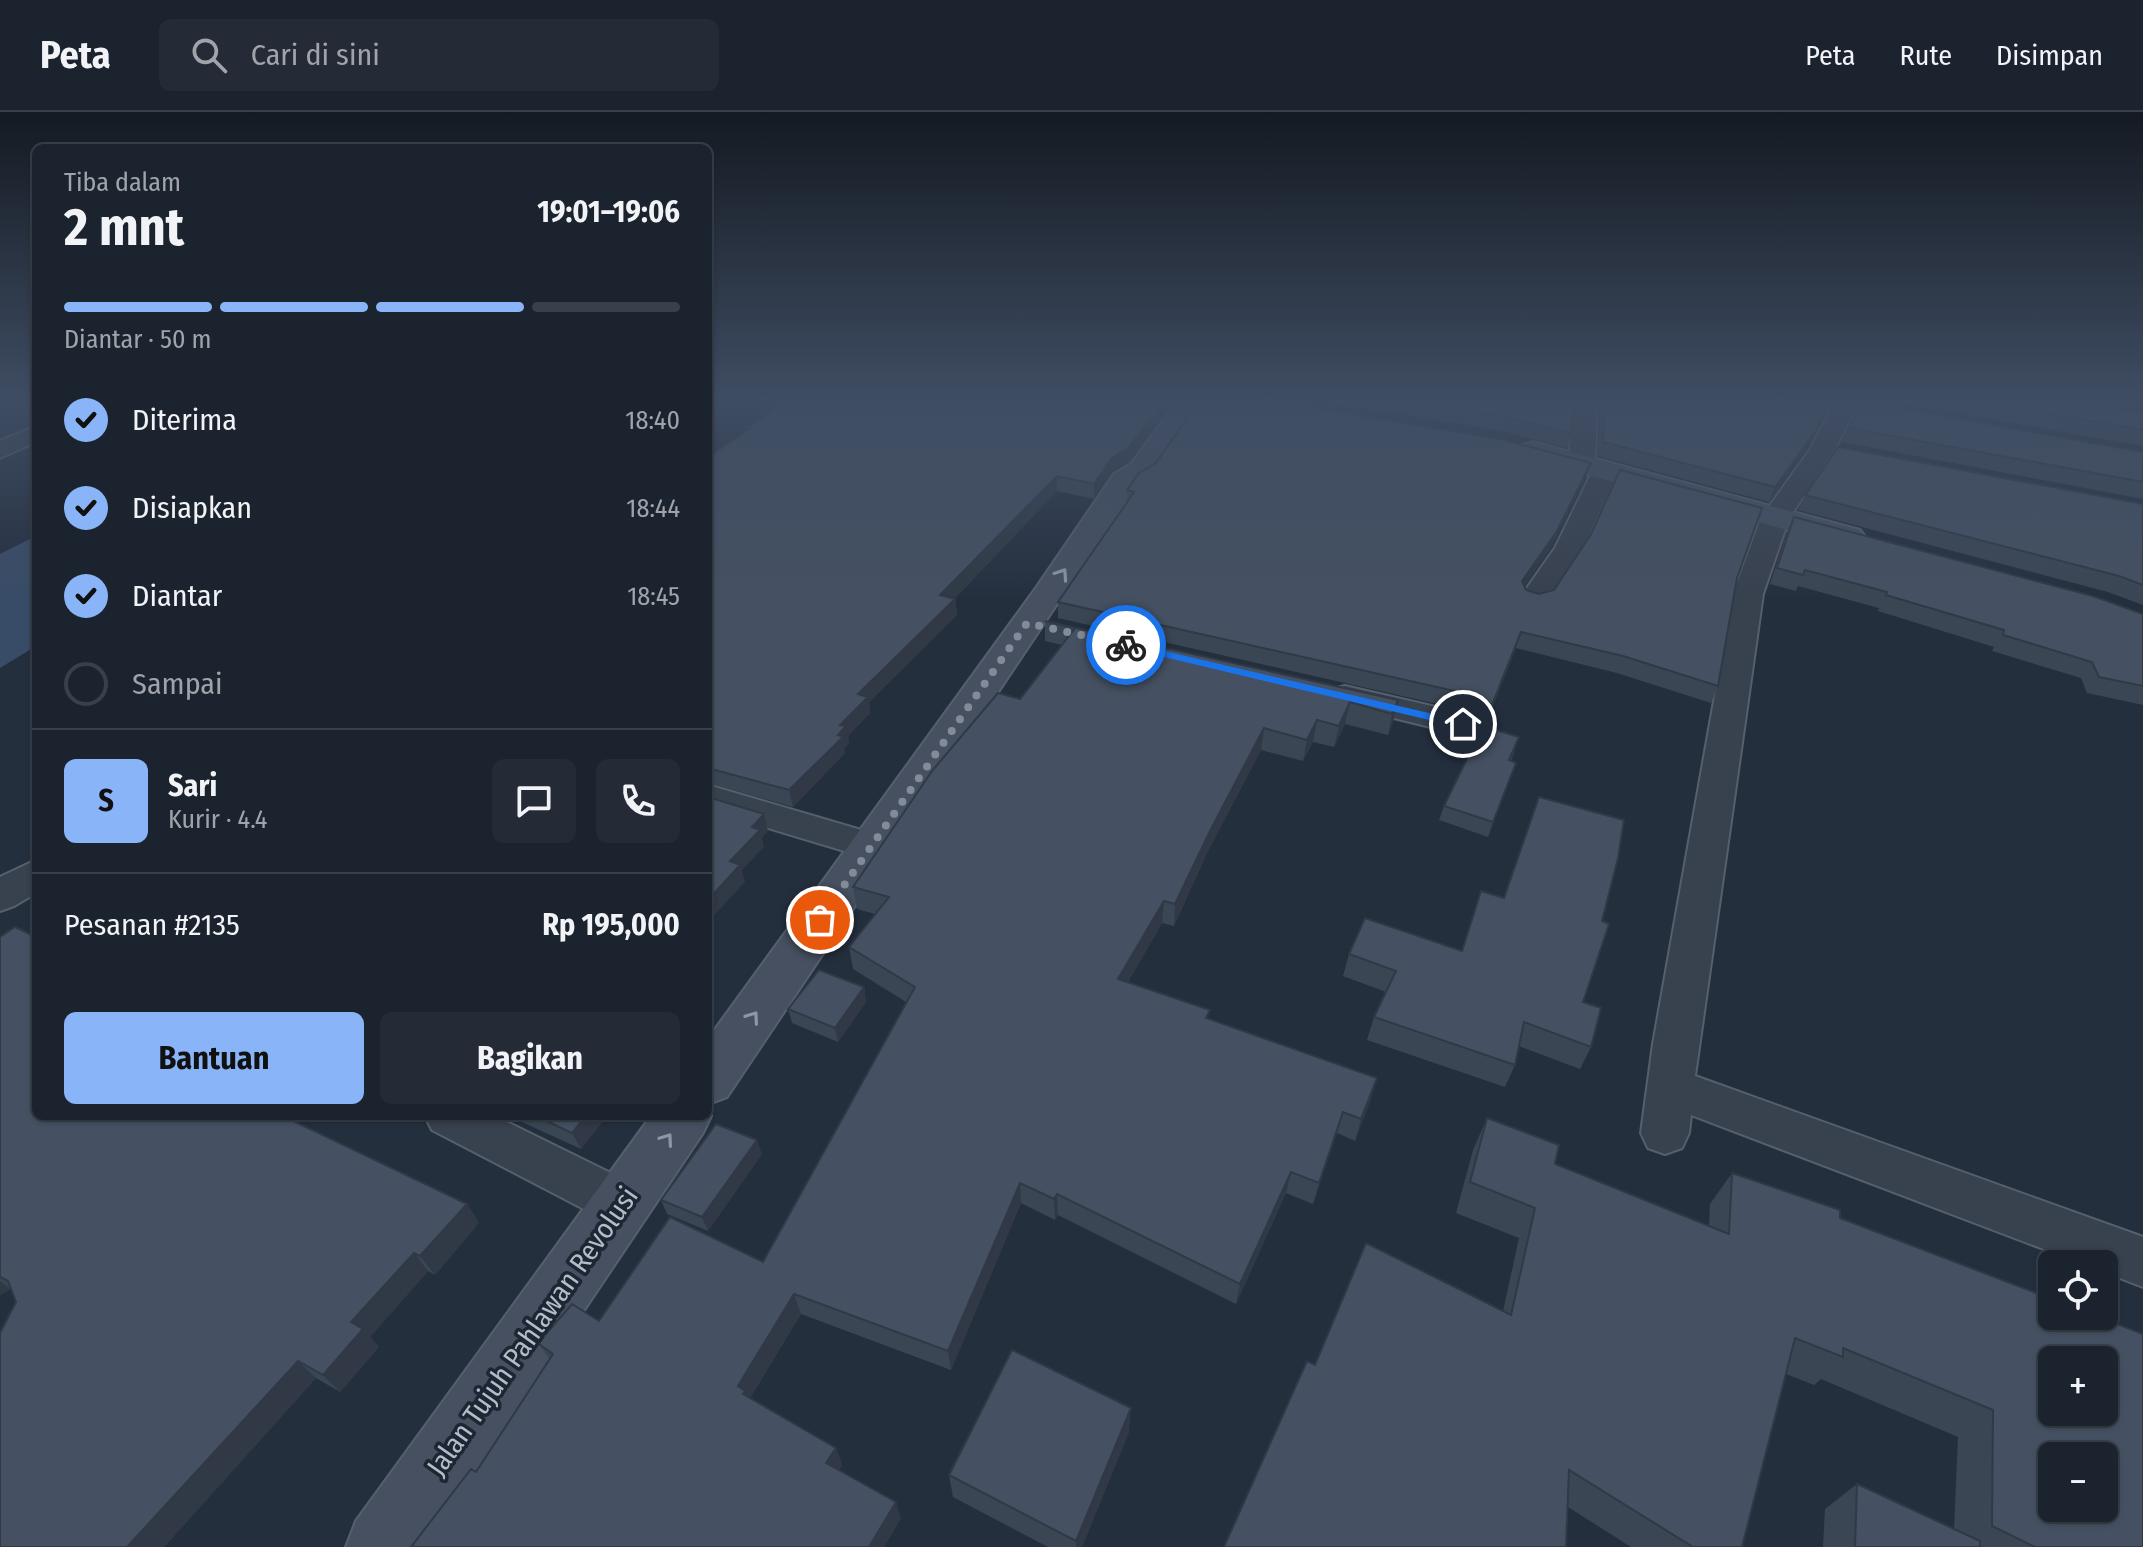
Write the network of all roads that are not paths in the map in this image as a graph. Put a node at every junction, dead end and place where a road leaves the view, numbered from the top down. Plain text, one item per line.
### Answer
1 (1122, 466) edge
2 (1145, 466) edge
3 (1590, 466) edge
4 (1811, 466) edge
5 (1594, 467) junction
6 (1125, 480) junction
7 (1775, 518) junction
8 (1881, 546) edge
9 (1535, 598) edge
10 (1309, 688) edge
11 (1463, 724) dead end
12 (712, 798) edge
13 (871, 846) junction
14 (32, 876) edge
15 (0, 896) edge
16 (712, 1075) edge
17 (457, 1120) edge
18 (680, 1120) edge
19 (621, 1203) junction
20 (2143, 1262) edge
21 (382, 1547) edge

1 - 6 main road
2 - 6 main road
3 - 5 main road
4 - 7 street
5 - 7 main road
5 - 9 street
13 -> 6 main road
7 - 8 main road
7 - 20 street
10 - 11 street
12 - 13 street
16 -> 13 main road
14 - 15 street
17 - 19 street
19 -> 18 main road, Jalan Tujuh Pahlawan Revolusi
19 - 21 main road, Jalan Tujuh Pahlawan Revolusi

